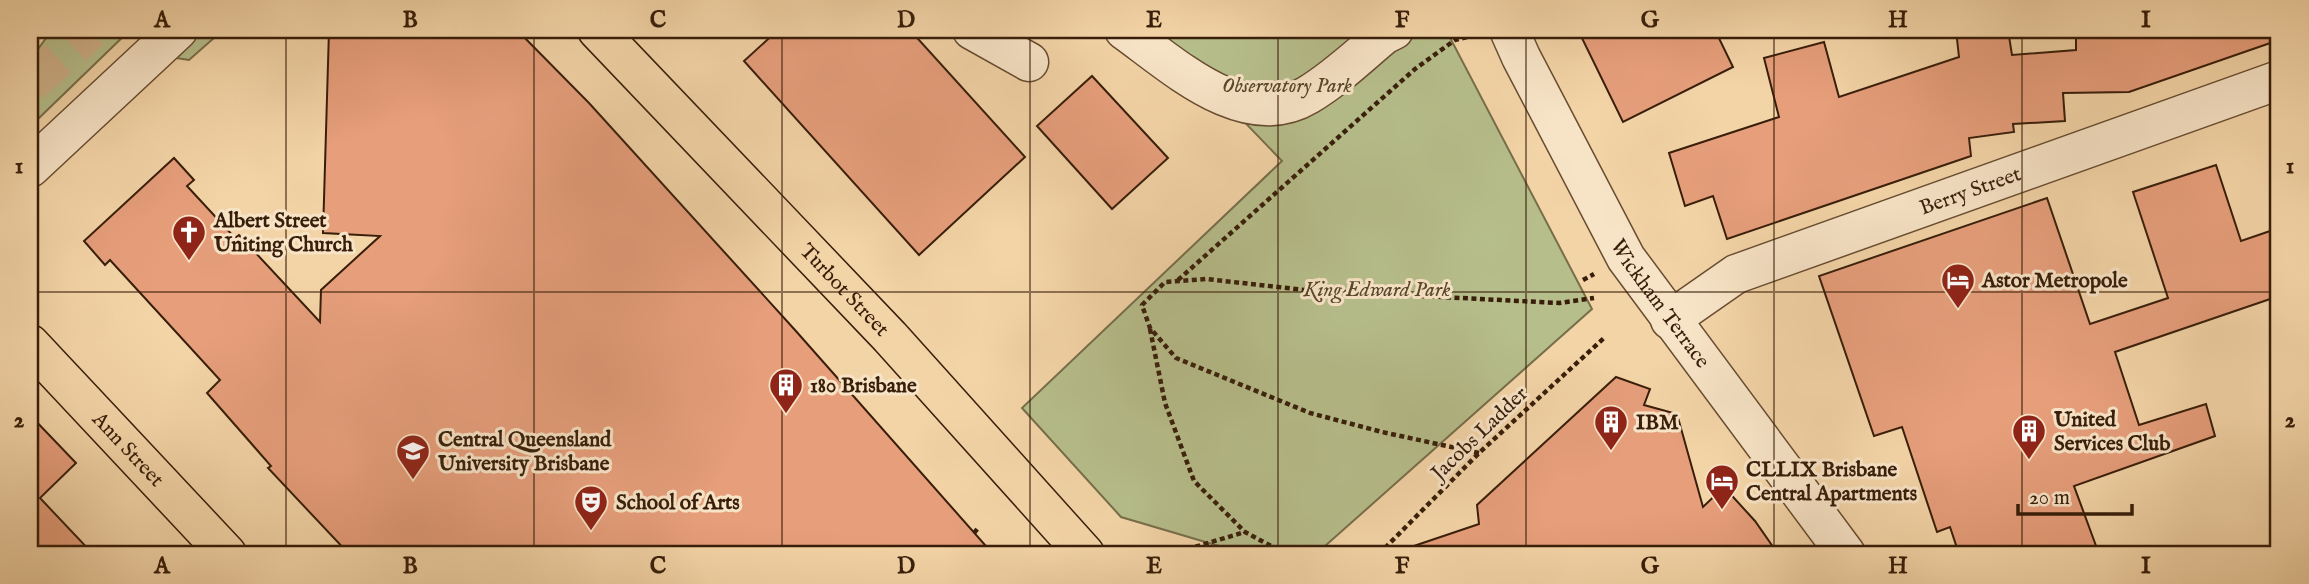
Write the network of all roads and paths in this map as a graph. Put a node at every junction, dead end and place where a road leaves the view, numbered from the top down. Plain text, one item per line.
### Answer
1 (178, 30) edge
2 (597, 30) edge
3 (972, 30) edge
4 (1124, 30) edge
5 (1394, 30) edge
6 (1495, 31) edge
7 (1029, 61) dead end
8 (2279, 80) edge
9 (30, 168) edge
10 (1178, 281) junction
11 (1594, 298) dead end
12 (1670, 320) junction
13 (1150, 328) junction
14 (1604, 338) dead end
15 (30, 344) edge
16 (1479, 453) junction
17 (979, 527) dead end
18 (1245, 531) junction
19 (974, 533) dead end
20 (227, 554) edge
21 (1085, 554) edge
22 (1171, 554) edge
23 (1286, 554) edge
24 (1379, 554) edge
25 (1846, 554) edge

1 - 9 street
2 - 21 main road, Turbot Street
3 - 7 street
4 - 5 street
6 - 10 path
6 - 12 street, Wickham Terrace
8 - 12 street, Berry Street
10 - 11 path
10 - 13 path
12 - 25 street, Wickham Terrace
13 - 16 path
13 - 18 path
14 - 16 path, Jacobs Ladder
15 - 20 main road, Ann Street
16 - 24 path, Jacobs Ladder
17 - 19 path
18 - 22 path
18 - 23 path

